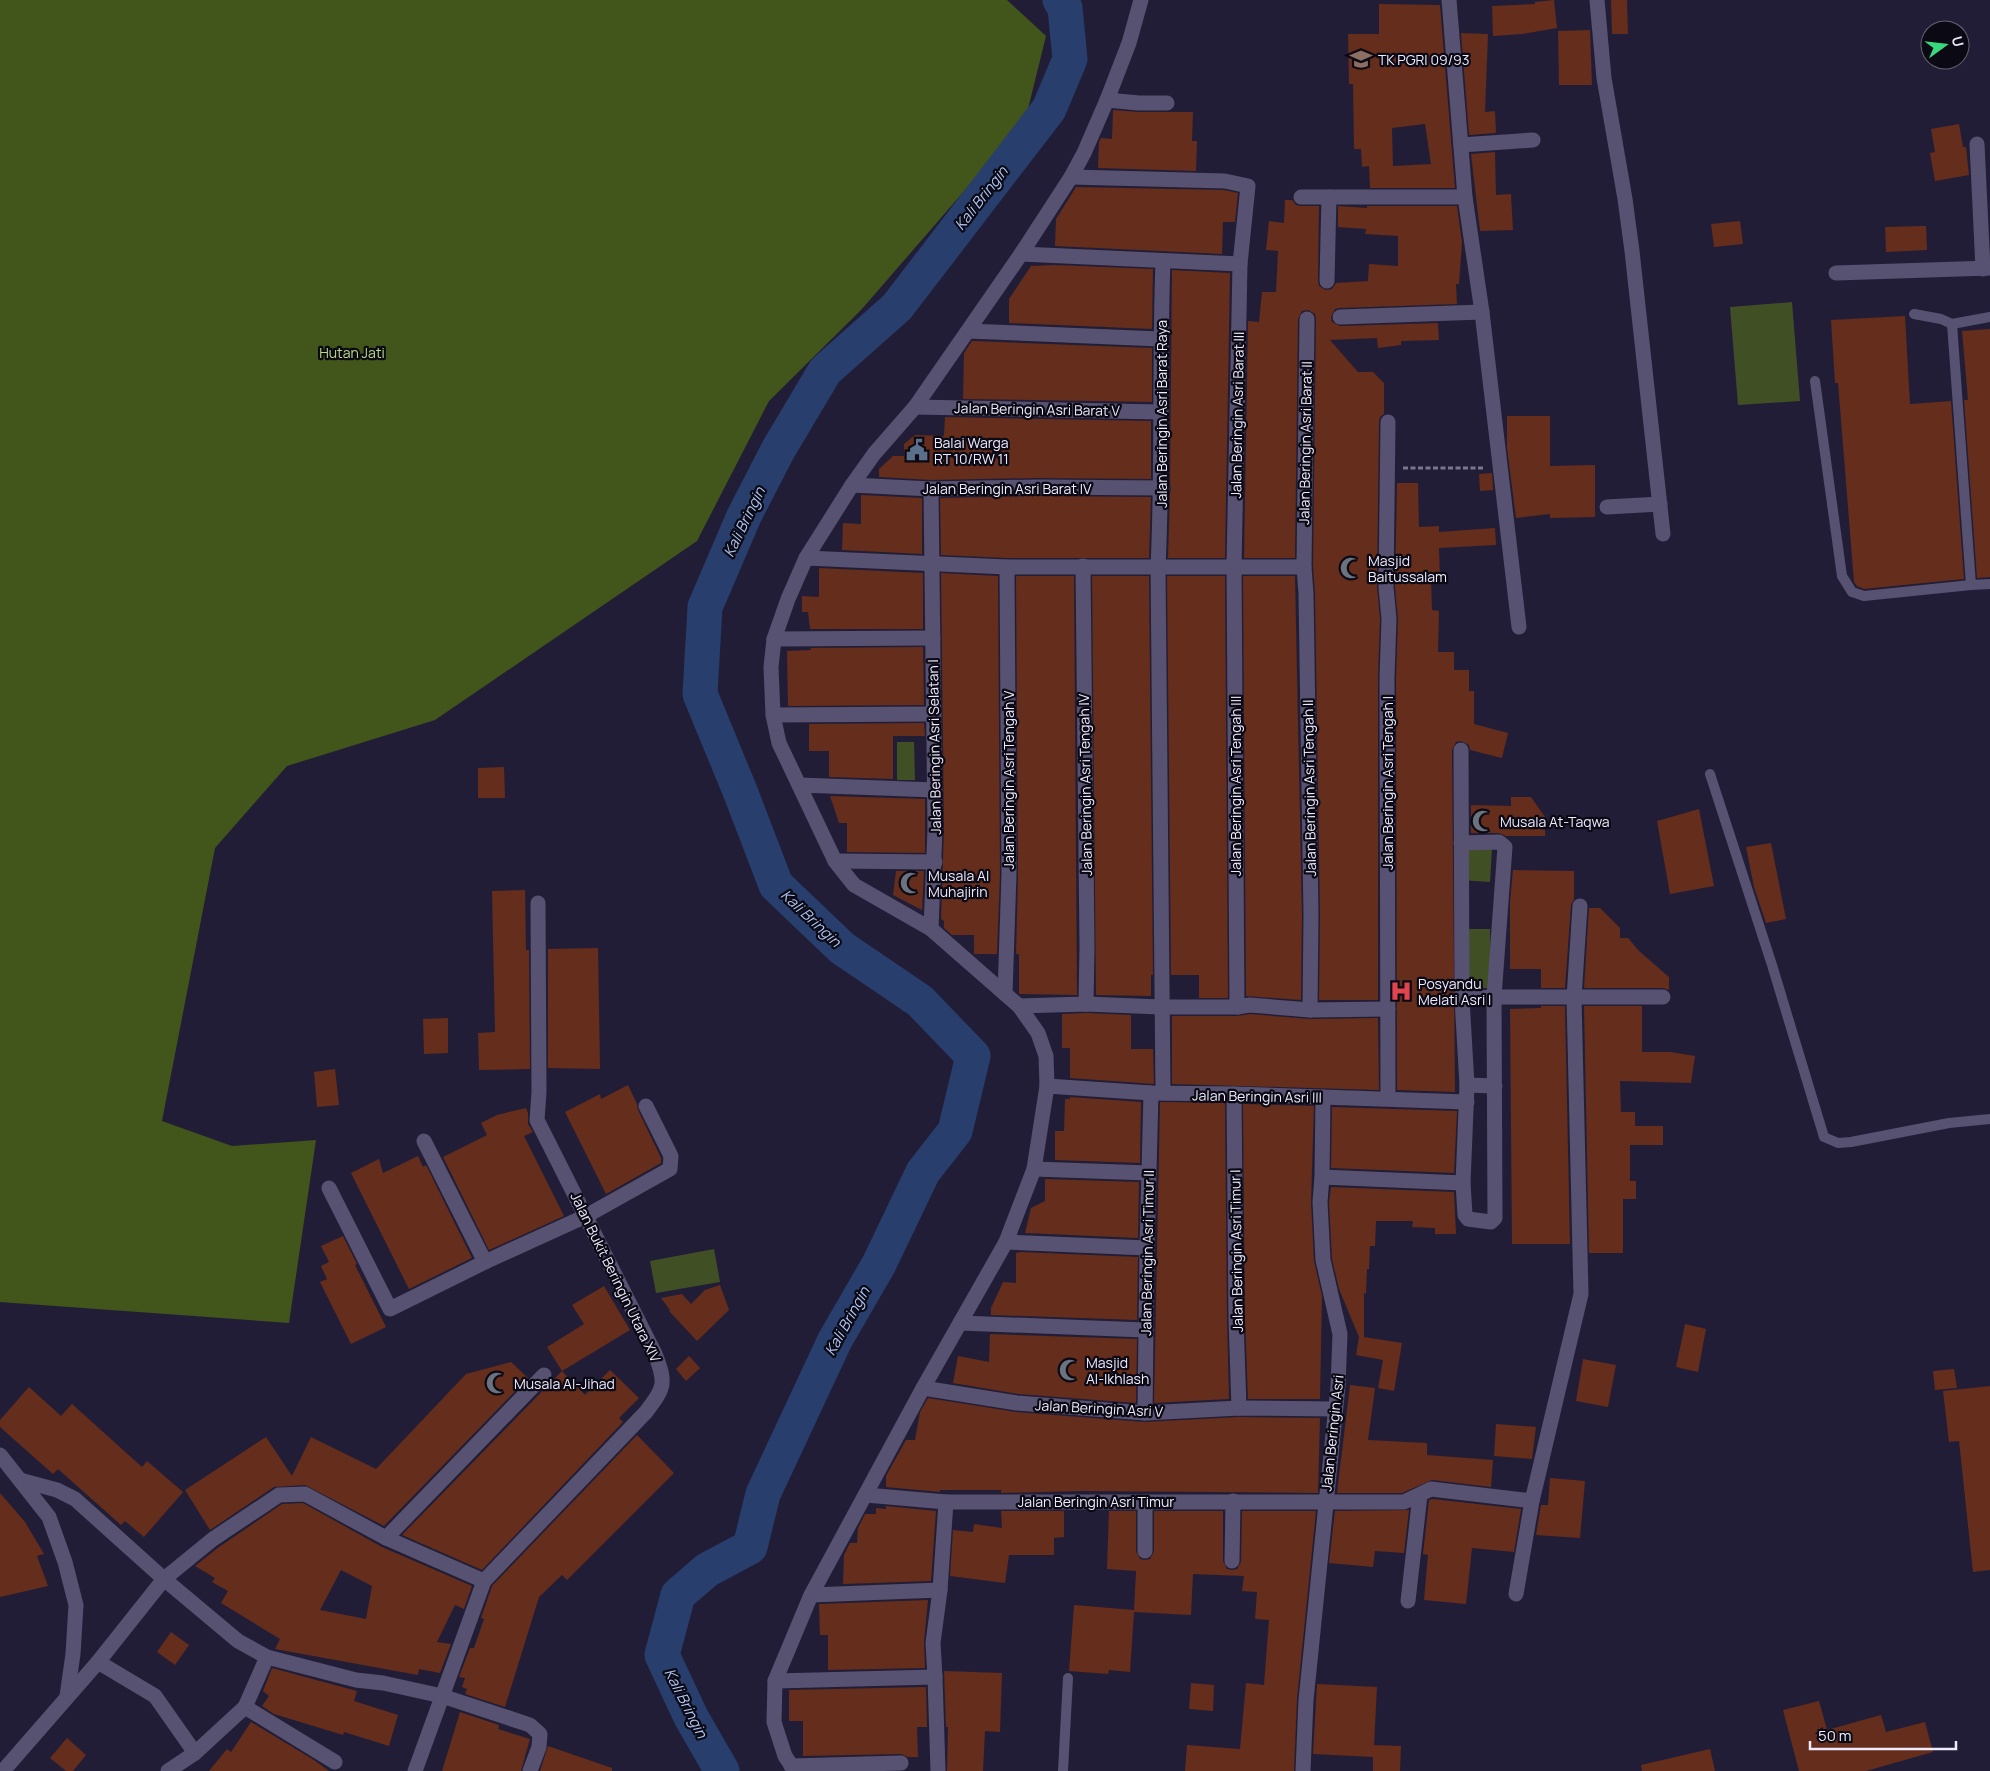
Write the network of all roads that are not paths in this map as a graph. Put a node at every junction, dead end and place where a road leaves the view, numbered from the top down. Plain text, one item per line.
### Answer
1 (1141, 0) edge
2 (1449, 0) edge
3 (1597, 0) edge
4 (1107, 100) junction
5 (1167, 103) dead end
6 (1533, 140) dead end
7 (1977, 144) dead end
8 (1461, 145) junction
9 (1071, 177) junction
10 (1301, 197) dead end
11 (1329, 197) junction
12 (1465, 197) junction
13 (1021, 254) junction
14 (1163, 261) junction
15 (1240, 264) junction
16 (1987, 268) edge
17 (1836, 273) dead end
18 (1327, 281) dead end
19 (1482, 312) junction
20 (1914, 314) dead end
21 (1340, 317) dead end
22 (1990, 317) edge
23 (1307, 318) dead end
24 (1952, 324) junction
25 (968, 331) junction
26 (1160, 339) junction
27 (1815, 381) dead end
28 (914, 407) junction
29 (1160, 412) junction
30 (1388, 422) dead end
31 (852, 485) junction
32 (1162, 488) junction
33 (931, 489) junction
34 (1660, 504) junction
35 (1607, 507) dead end
36 (1663, 534) dead end
37 (806, 558) junction
38 (933, 564) junction
39 (1083, 566) junction
40 (1234, 566) junction
41 (1008, 567) junction
42 (1158, 567) junction
43 (1304, 567) junction
44 (1990, 584) edge
45 (1971, 585) junction
46 (1519, 627) dead end
47 (934, 638) junction
48 (774, 639) junction
49 (934, 714) junction
50 (772, 715) junction
51 (1460, 750) dead end
52 (1710, 774) dead end
53 (799, 785) junction
54 (935, 790) junction
55 (1461, 843) junction
56 (835, 861) junction
57 (935, 862) junction
58 (538, 903) dead end
59 (1580, 906) dead end
60 (931, 930) junction
61 (1005, 994) junction
62 (1494, 997) junction
63 (1663, 997) dead end
64 (1574, 998) junction
65 (1462, 999) junction
66 (1086, 1004) junction
67 (1019, 1006) junction
68 (1161, 1007) junction
69 (1237, 1007) junction
70 (1388, 1008) junction
71 (1310, 1010) junction
72 (1467, 1085) junction
73 (1047, 1086) junction
74 (1495, 1086) junction
75 (1156, 1092) junction
76 (1234, 1094) junction
77 (1323, 1097) junction
78 (1388, 1098) junction
79 (1467, 1102) junction
80 (646, 1106) dead end
81 (1990, 1119) edge
82 (424, 1141) dead end
83 (1034, 1169) junction
84 (1149, 1173) junction
85 (1322, 1177) junction
86 (1463, 1183) junction
87 (329, 1188) dead end
88 (586, 1216) junction
89 (1006, 1242) junction
90 (1146, 1248) junction
91 (485, 1262) junction
92 (960, 1323) junction
93 (1146, 1330) junction
94 (544, 1375) dead end
95 (923, 1388) junction
96 (1239, 1408) junction
97 (1335, 1409) junction
98 (1145, 1413) junction
99 (0, 1455) edge
100 (20, 1480) junction
101 (866, 1494) junction
102 (1420, 1495) junction
103 (1233, 1501) junction
104 (1532, 1501) junction
105 (946, 1502) junction
106 (1145, 1502) junction
107 (1326, 1503) junction
108 (386, 1538) junction
109 (1145, 1551) dead end
110 (1232, 1561) dead end
111 (164, 1579) junction
112 (484, 1581) junction
113 (940, 1590) junction
114 (1516, 1594) dead end
115 (811, 1595) junction
116 (1408, 1601) dead end
117 (267, 1657) junction
118 (98, 1662) junction
119 (935, 1677) junction
120 (1068, 1678) dead end
121 (775, 1681) junction
122 (67, 1696) junction
123 (442, 1696) junction
124 (245, 1707) junction
125 (195, 1753) junction
126 (335, 1762) dead end
127 (901, 1763) dead end
128 (793, 1768) edge
129 (3, 1771) edge
130 (168, 1771) edge
131 (415, 1771) edge
132 (530, 1771) edge
133 (938, 1771) edge
134 (1062, 1771) edge
135 (1303, 1771) edge

1 - 4 street
2 - 8 street
3 - 34 street
4 - 5 street
4 - 9 street
6 - 8 street
7 - 16 street
8 - 12 street
9 - 13 street
9 - 15 street, Jalan Beringin Asri Barat III
10 - 11 street
11 - 12 street
11 - 18 street
12 - 19 street
13 - 14 street
13 - 25 street
14 - 15 street
14 - 26 street, Jalan Beringin Asri Barat Raya
15 - 40 street, Jalan Beringin Asri Barat III
16 - 17 street
19 - 21 street
19 - 46 street
20 - 24 lane
22 - 24 lane
23 - 43 street, Jalan Beringin Asri Barat II
24 - 45 lane
25 - 26 street
25 - 28 street
26 - 29 street, Jalan Beringin Asri Barat Raya
27 - 45 lane
28 - 29 street, Jalan Beringin Asri Barat V
28 - 31 street
29 - 32 street, Jalan Beringin Asri Barat Raya
30 - 70 street, Jalan Beringin Asri Tengah I
31 - 33 street, Jalan Beringin Asri Barat IV
31 - 37 street
32 - 33 street, Jalan Beringin Asri Barat IV
32 - 42 street, Jalan Beringin Asri Barat Raya
33 - 38 street, Jalan Beringin Asri Selatan I
34 - 35 street
34 - 36 street
37 - 38 street
37 - 48 street
38 - 41 street
38 - 47 street, Jalan Beringin Asri Selatan I
39 - 41 street
39 - 42 street
39 - 66 street, Jalan Beringin Asri Tengah IV
40 - 42 street
40 - 43 street
40 - 69 street, Jalan Beringin Asri Tengah III
41 - 61 street, Jalan Beringin Asri Tengah V
42 - 68 street, Jalan Beringin Asri Barat Raya
43 - 71 street, Jalan Beringin Asri Tengah II
44 - 45 lane
47 - 48 street
47 - 49 street, Jalan Beringin Asri Selatan I
48 - 50 street
49 - 50 street
49 - 54 street, Jalan Beringin Asri Selatan I
50 - 53 street
51 - 55 street
52 - 81 lane
53 - 54 street
53 - 56 street
54 - 57 street, Jalan Beringin Asri Selatan I
55 - 62 street
55 - 65 street
56 - 57 street
56 - 60 street
57 - 60 street, Jalan Beringin Asri Selatan I
58 - 88 street, Jalan Bukit Beringin Utara XIV
59 - 64 street
60 - 61 street
61 - 67 street
62 - 64 street
62 - 65 street
62 - 74 street
63 - 64 street
64 - 104 street
65 - 72 street
66 - 67 street
66 - 68 street
67 - 73 street
68 - 69 street
68 - 75 street, Jalan Beringin Asri Timur II
69 - 71 street
70 - 71 street
70 - 78 street, Jalan Beringin Asri Tengah I
72 - 74 street
72 - 79 street
73 - 75 street, Jalan Beringin Asri III
73 - 83 street
74 - 86 street
75 - 76 street, Jalan Beringin Asri III
75 - 84 street, Jalan Beringin Asri Timur II
76 - 77 street, Jalan Beringin Asri III
76 - 96 street, Jalan Beringin Asri Timur I
77 - 78 street, Jalan Beringin Asri III
77 - 85 street, Jalan Beringin Asri
78 - 79 street, Jalan Beringin Asri III
79 - 86 street
80 - 88 street
82 - 91 street
83 - 84 street
83 - 89 street
84 - 90 street, Jalan Beringin Asri Timur II
85 - 86 street
85 - 97 street, Jalan Beringin Asri
87 - 91 street
88 - 91 street
88 - 112 street, Jalan Bukit Beringin Utara XIV
89 - 90 street
89 - 92 street
90 - 93 street, Jalan Beringin Asri Timur II
92 - 93 street
92 - 95 street
93 - 98 street, Jalan Beringin Asri Timur II
94 - 108 street
95 - 98 street, Jalan Beringin Asri V
95 - 101 street
96 - 97 street, Jalan Beringin Asri V
96 - 98 street, Jalan Beringin Asri V
97 - 107 street, Jalan Beringin Asri
99 - 100 street
100 - 111 street
100 - 122 street
101 - 105 street, Jalan Beringin Asri Timur
101 - 115 street
102 - 104 street, Jalan Beringin Asri Timur
102 - 107 street, Jalan Beringin Asri Timur
102 - 116 street
103 - 106 street, Jalan Beringin Asri Timur
103 - 107 street, Jalan Beringin Asri Timur
103 - 110 street
104 - 114 street
105 - 106 street, Jalan Beringin Asri Timur
105 - 113 street
106 - 109 street
107 - 135 street, Jalan Beringin Asri
108 - 111 street
108 - 112 street
111 - 117 street
111 - 118 street
112 - 123 street
113 - 115 street
113 - 119 street
115 - 121 street
117 - 123 street
117 - 124 street
118 - 122 street
118 - 125 street
119 - 121 street
119 - 133 street
120 - 134 lane
121 - 128 street
122 - 129 street
123 - 131 street
123 - 132 street
124 - 125 street
124 - 126 street
125 - 130 street
127 - 128 street

